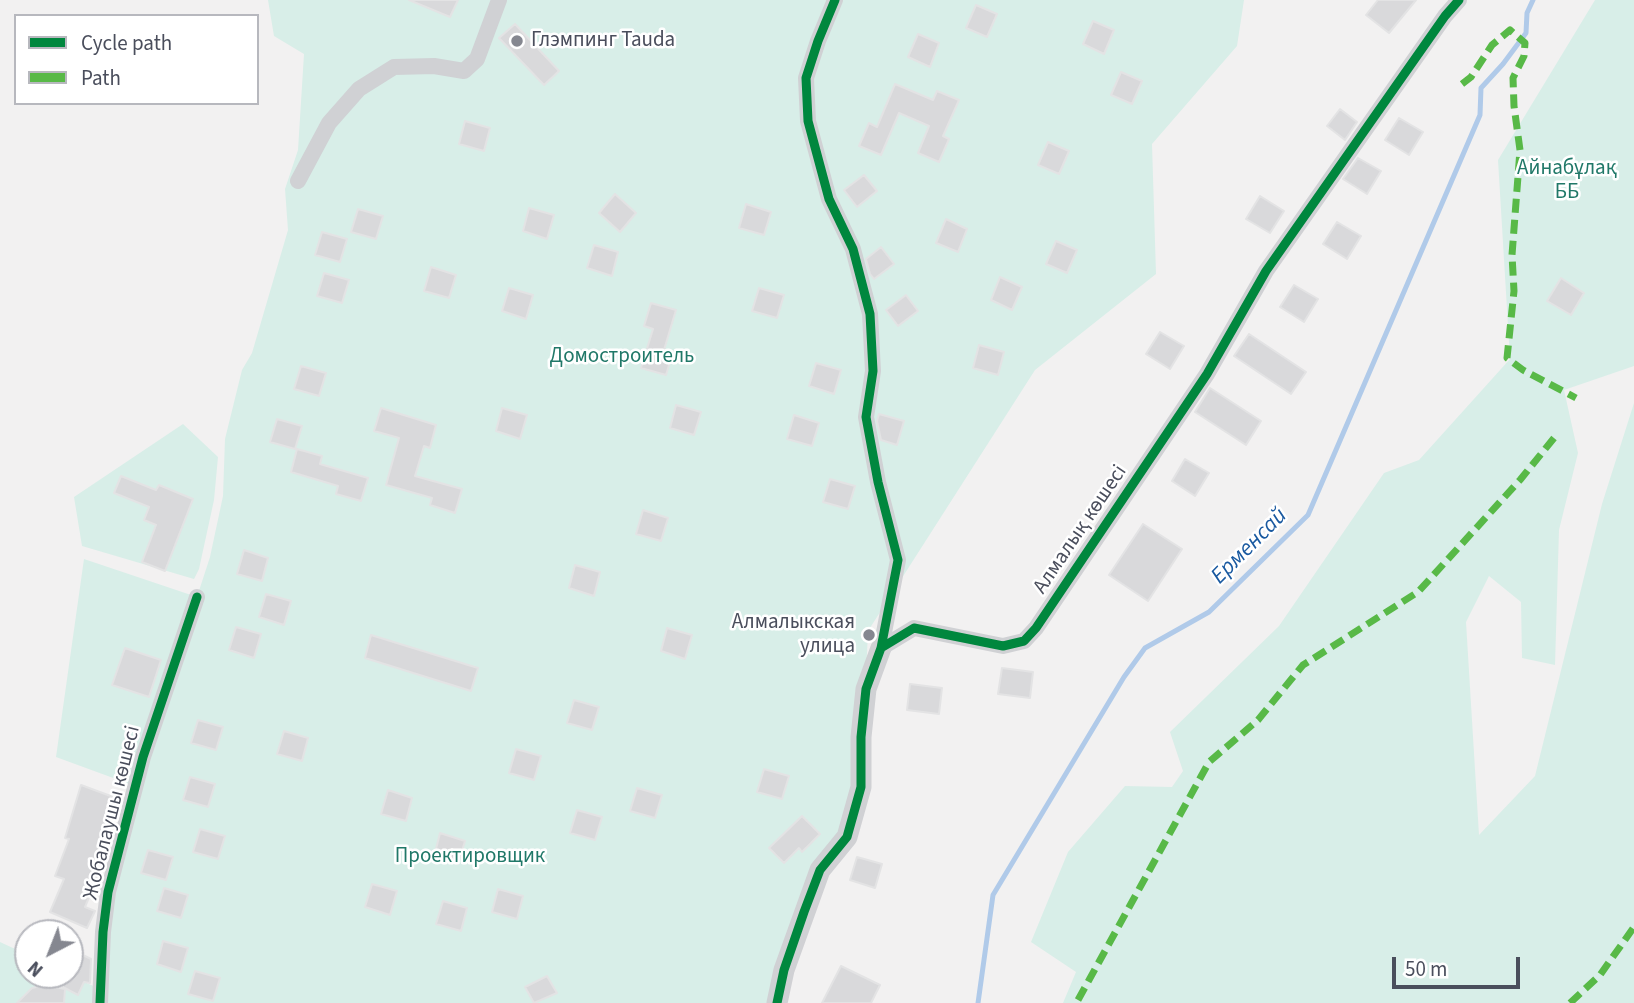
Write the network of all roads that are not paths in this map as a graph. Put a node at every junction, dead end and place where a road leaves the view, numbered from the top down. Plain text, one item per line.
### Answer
1 (499, 0) edge
2 (835, 0) edge
3 (1459, 0) edge
4 (298, 181) dead end
5 (197, 597) dead end
6 (881, 648) junction
7 (100, 1003) edge
8 (777, 1003) edge

1 - 4 street
2 - 6 street
3 - 6 street, Алмалық көшесі
5 - 7 street, Жобалаушы көшесі
6 - 8 street

